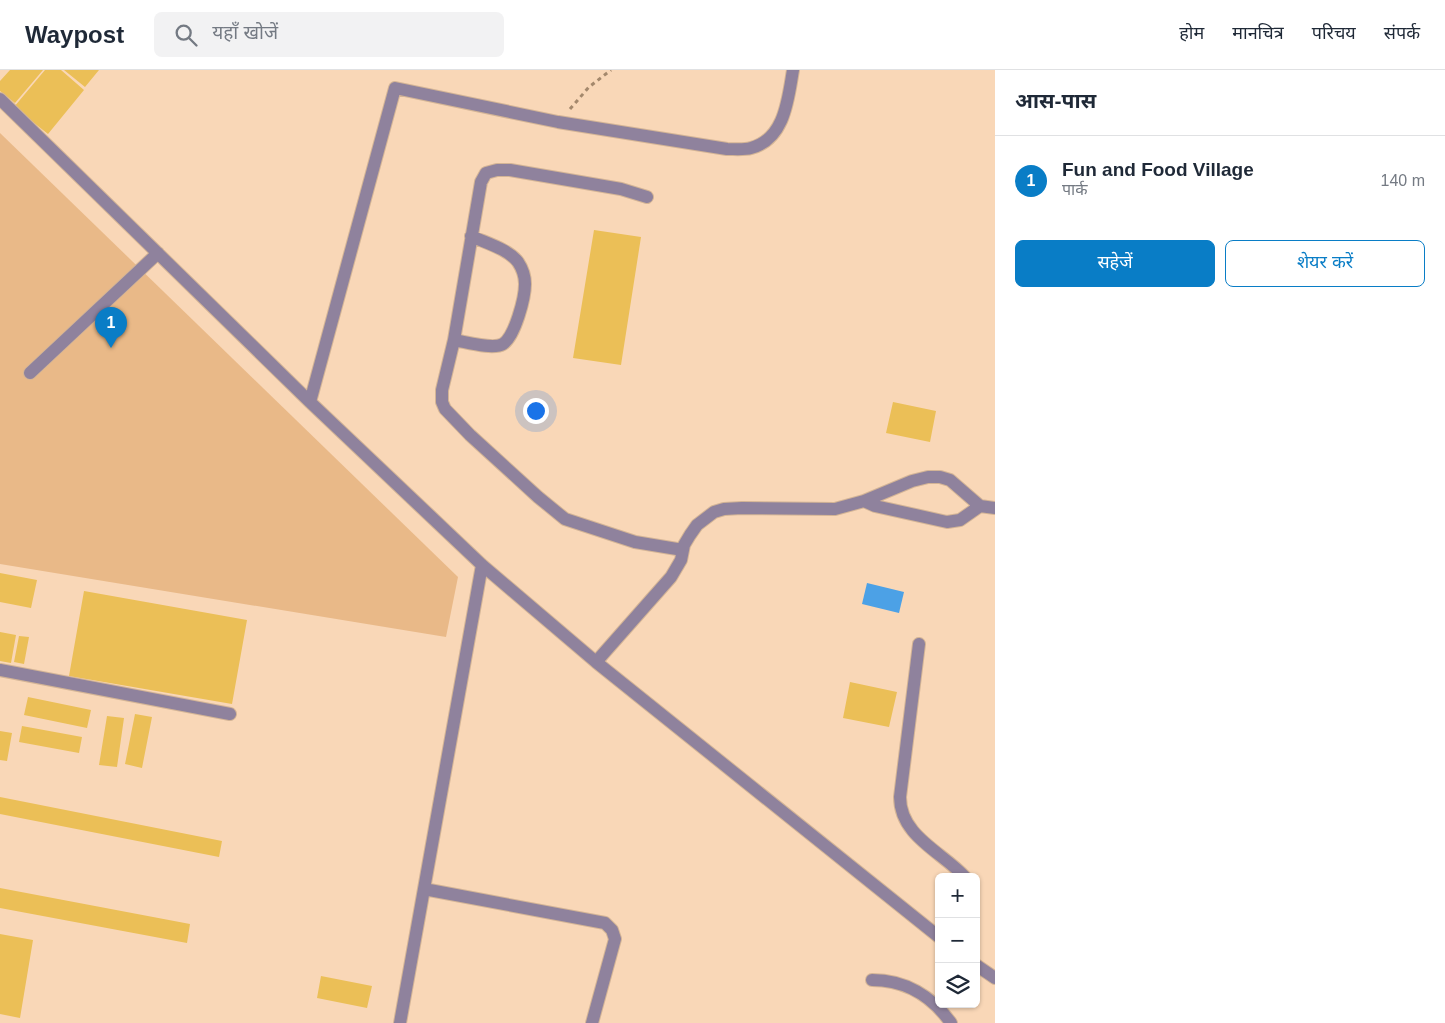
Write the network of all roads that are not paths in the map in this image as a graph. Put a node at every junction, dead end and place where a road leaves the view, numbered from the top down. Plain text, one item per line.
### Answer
1 (793, 70) edge
2 (0, 99) edge
3 (646, 198) dead end
4 (472, 236) junction
5 (158, 253) junction
6 (454, 340) junction
7 (30, 373) dead end
8 (310, 402) junction
9 (864, 501) junction
10 (980, 506) junction
11 (995, 508) edge
12 (683, 550) junction
13 (482, 565) junction
14 (919, 644) dead end
15 (596, 662) junction
16 (0, 670) edge
17 (230, 714) dead end
18 (960, 873) edge
19 (424, 889) junction
20 (935, 934) edge
21 (980, 968) edge
22 (995, 978) edge
23 (872, 980) dead end
24 (400, 1023) edge
25 (592, 1023) edge
26 (951, 1023) edge

1 - 8 street
2 - 5 street
3 - 4 street
4 - 6 street
4 - 6 street
5 - 7 street
5 - 8 street
6 - 12 street
8 - 13 street
9 - 10 street
9 - 10 street
9 - 12 street
10 - 11 street
12 - 15 street
13 - 15 street
13 - 19 street
14 - 18 street
15 - 20 street
16 - 17 street
19 - 24 street
19 - 25 street
21 - 22 street
23 - 26 street

